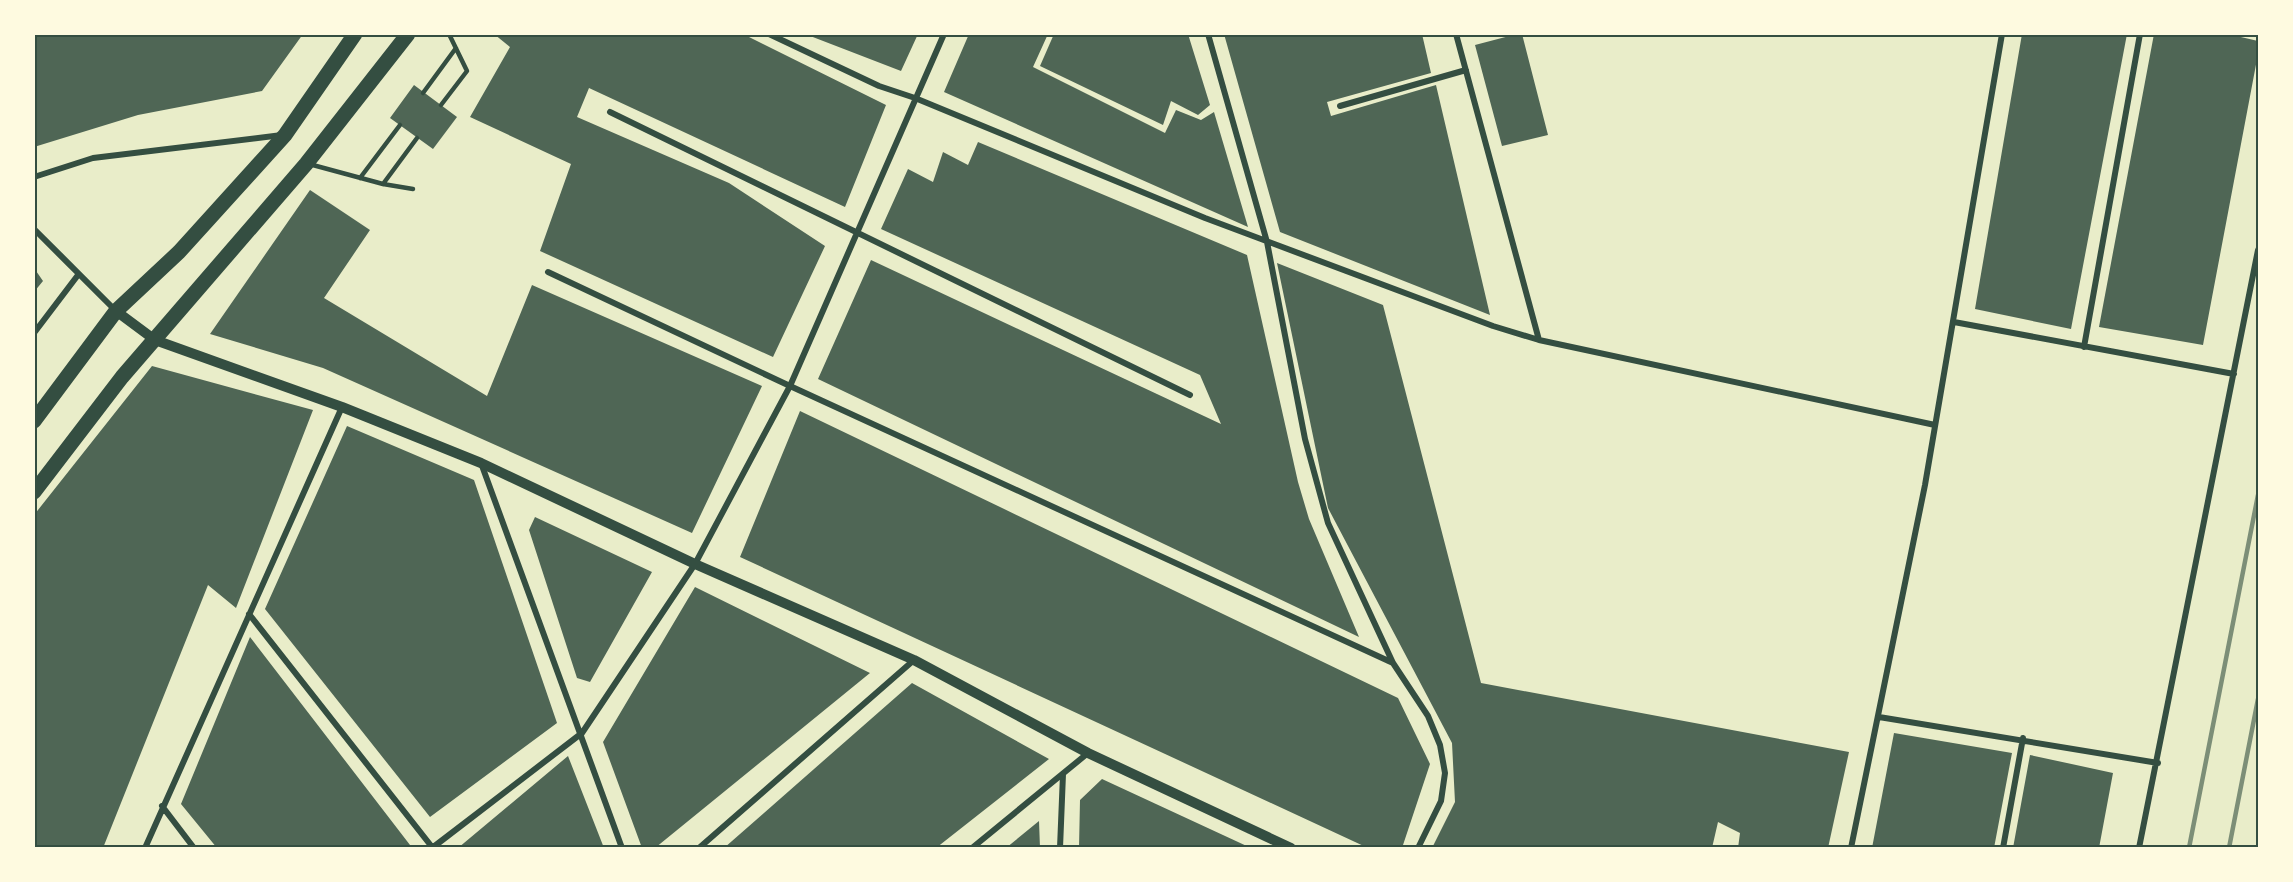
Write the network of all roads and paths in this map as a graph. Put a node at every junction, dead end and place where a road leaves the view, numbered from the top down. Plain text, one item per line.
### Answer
1 (355, 34) edge
2 (408, 34) edge
3 (449, 34) edge
4 (769, 34) edge
5 (944, 34) edge
6 (1208, 34) edge
7 (1456, 34) edge
8 (2002, 34) edge
9 (2140, 34) edge
10 (456, 48) junction
11 (1466, 70) junction
12 (423, 93) dead end
13 (915, 98) junction
14 (441, 105) dead end
15 (1340, 106) dead end
16 (610, 112) dead end
17 (400, 125) dead end
18 (285, 135) junction
19 (417, 138) dead end
20 (306, 164) junction
21 (34, 177) edge
22 (360, 178) junction
23 (383, 184) junction
24 (413, 189) dead end
25 (34, 229) edge
26 (858, 235) junction
27 (1267, 242) junction
28 (2259, 250) edge
29 (548, 272) dead end
30 (78, 275) junction
31 (116, 311) junction
32 (1954, 322) junction
33 (34, 333) edge
34 (155, 340) junction
35 (1539, 340) junction
36 (2084, 347) junction
37 (2234, 374) junction
38 (790, 386) junction
39 (1190, 395) dead end
40 (342, 407) junction
41 (34, 421) edge
42 (1935, 425) junction
43 (481, 464) junction
44 (34, 492) edge
45 (695, 564) junction
46 (249, 614) junction
47 (914, 660) junction
48 (1393, 663) junction
49 (1879, 717) junction
50 (582, 733) junction
51 (2023, 738) junction
52 (1088, 753) junction
53 (2158, 762) junction
54 (1063, 774) junction
55 (162, 806) junction
56 (432, 847) edge
57 (145, 848) edge
58 (194, 848) edge
59 (622, 848) edge
60 (699, 848) edge
61 (972, 848) edge
62 (1060, 848) edge
63 (1291, 848) edge
64 (1418, 848) edge
65 (1851, 848) edge
66 (2003, 848) edge
67 (2139, 848) edge

1 - 18 main road
2 - 20 main road
3 - 10 lane
4 - 13 street
5 - 13 street
6 - 27 street
7 - 11 street
8 - 32 street
9 - 36 street
10 - 12 lane
10 - 14 lane
11 - 15 street
11 - 35 street
13 - 26 street
13 - 27 street
16 - 26 street
17 - 22 lane
18 - 21 street
18 - 31 main road
19 - 23 lane
20 - 22 lane
20 - 34 main road
22 - 23 lane
23 - 24 lane
25 - 30 street
26 - 38 street
26 - 39 street
27 - 35 street
27 - 48 street
28 - 37 street
29 - 38 street
30 - 31 street
30 - 33 street
31 - 34 street
31 - 41 main road
32 - 36 street
32 - 42 street
34 - 40 street
34 - 44 main road
35 - 42 street
36 - 37 street
37 - 53 street
38 - 45 street
38 - 48 street
40 - 43 street
40 - 46 street
42 - 49 street
43 - 45 street
43 - 50 street
45 - 47 street
45 - 50 street
46 - 55 street
46 - 56 street
47 - 52 street
47 - 60 street
48 - 64 street
49 - 51 street
49 - 65 street
50 - 56 street
50 - 59 street
51 - 53 street
51 - 66 street
52 - 54 street
52 - 63 street
53 - 67 street
54 - 61 street
54 - 62 street
55 - 57 street
55 - 58 street

